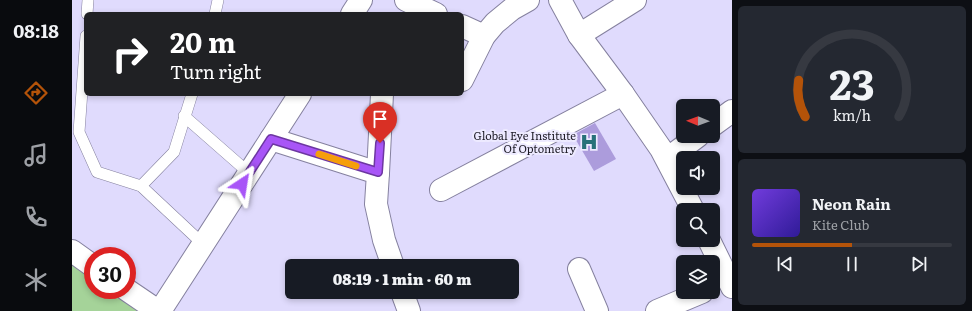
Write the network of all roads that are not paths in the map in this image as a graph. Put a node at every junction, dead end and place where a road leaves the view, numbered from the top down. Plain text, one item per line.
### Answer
1 (88, 0) edge
2 (218, 0) edge
3 (406, 0) edge
4 (528, 0) edge
5 (560, 0) edge
6 (635, 0) edge
7 (88, 12) edge
8 (215, 12) edge
9 (432, 12) edge
10 (464, 27) edge
11 (484, 36) junction
12 (579, 36) junction
13 (84, 63) edge
14 (464, 76) edge
15 (624, 94) junction
16 (191, 96) edge
17 (299, 96) edge
18 (382, 96) edge
19 (732, 111) edge
20 (184, 116) junction
21 (720, 120) edge
22 (271, 139) junction
23 (688, 143) edge
24 (667, 158) junction
25 (378, 172) junction
26 (249, 173) junction
27 (142, 186) junction
28 (441, 190) dead end
29 (690, 203) edge
30 (203, 244) junction
31 (712, 247) edge
32 (72, 251) edge
33 (391, 259) edge
34 (84, 260) edge
35 (579, 269) dead end
36 (727, 283) edge
37 (136, 296) edge
38 (405, 299) edge
39 (686, 299) edge
40 (159, 311) edge
41 (409, 311) edge
42 (597, 311) edge
43 (658, 311) edge

1 - 7 lane
2 - 8 lane
3 - 9 street
4 - 11 street
5 - 12 street
6 - 12 street
10 - 11 street
11 - 14 street
12 - 15 street
13 - 27 lane
15 - 24 street
15 - 28 street
16 - 20 lane
17 - 22 street
18 - 25 street
19 - 21 street
20 - 26 lane
20 - 27 lane
22 - 25 street
22 - 26 street
23 - 24 street
24 - 29 street
25 - 33 street
26 - 30 street
27 - 30 lane
30 - 40 street
31 - 36 street
32 - 34 street
35 - 42 street
37 - 40 street
38 - 41 street
39 - 43 street

